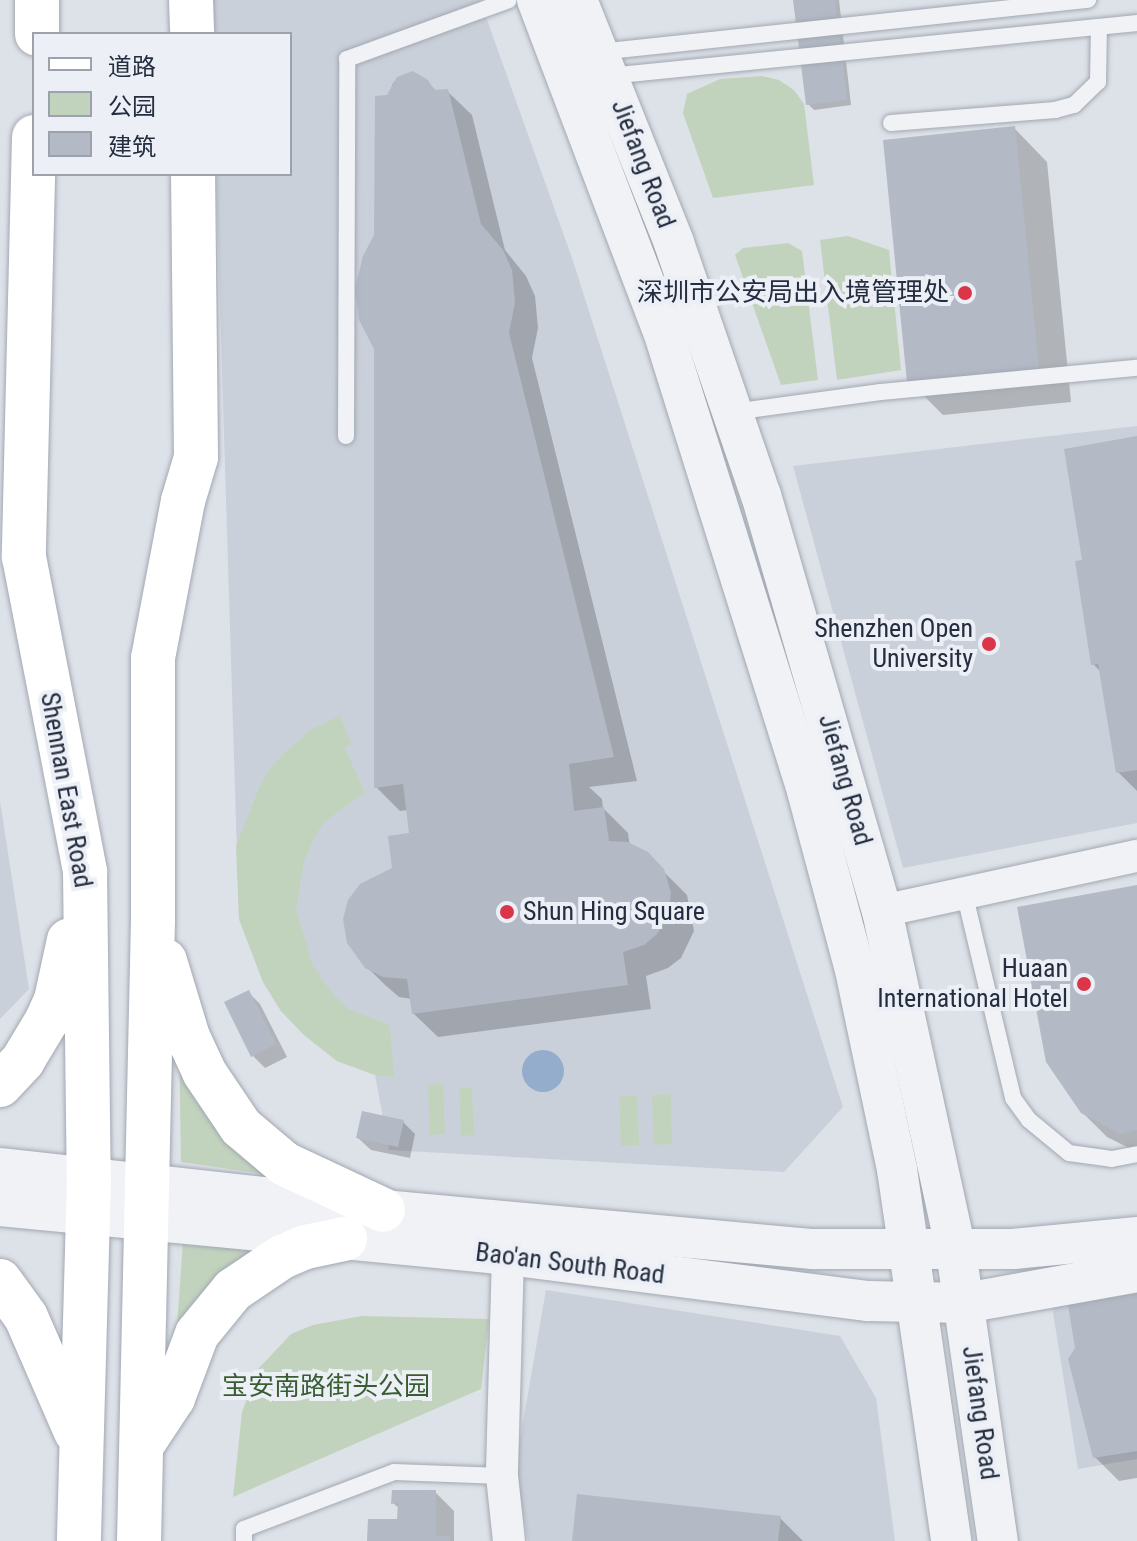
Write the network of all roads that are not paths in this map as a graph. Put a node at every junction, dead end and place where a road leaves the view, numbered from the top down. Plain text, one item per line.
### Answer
1 (37, 0) edge
2 (191, 0) edge
3 (509, 0) edge
4 (537, 0) edge
5 (577, 0) edge
6 (1088, 0) edge
7 (1137, 23) edge
8 (1099, 27) junction
9 (37, 32) edge
10 (192, 32) edge
11 (604, 64) junction
12 (891, 123) dead end
13 (33, 176) edge
14 (193, 176) edge
15 (1137, 368) edge
16 (733, 412) junction
17 (346, 436) dead end
18 (1137, 856) edge
19 (85, 872) junction
20 (964, 892) junction
21 (882, 911) junction
22 (153, 921) junction
23 (0, 1085) edge
24 (1137, 1154) edge
25 (0, 1168) edge
26 (89, 1197) junction
27 (148, 1203) junction
28 (0, 1206) edge
29 (383, 1210) junction
30 (1137, 1237) edge
31 (345, 1239) junction
32 (909, 1249) junction
33 (956, 1251) junction
34 (508, 1255) junction
35 (1137, 1272) edge
36 (0, 1281) edge
37 (916, 1302) junction
38 (965, 1303) junction
39 (143, 1444) junction
40 (83, 1451) junction
41 (502, 1476) junction
42 (79, 1541) edge
43 (139, 1541) edge
44 (244, 1541) edge
45 (509, 1541) edge
46 (951, 1541) edge
47 (998, 1541) edge

1 - 9 main road
2 - 10 main road
3 - 17 lane
4 - 32 street, Jiefang Road
5 - 11 street, Jiefang Road
6 - 11 lane
7 - 8 lane
8 - 11 lane
8 - 12 lane
11 - 16 street, Jiefang Road
13 - 19 main road, Shennan East Road
14 - 22 main road
15 - 16 lane
16 - 21 street, Jiefang Road
18 - 20 street
19 - 23 main road
19 - 26 main road, Shennan East Road
20 - 21 street
20 - 24 lane
21 - 33 street, Jiefang Road
22 - 27 main road
22 - 29 main road
25 - 26 street, Bao'an South Road
26 - 27 street, Bao'an South Road
26 - 28 street, Bao'an South Road
26 - 40 main road, Shennan East Road
27 - 29 street, Bao'an South Road
27 - 31 street, Bao'an South Road
27 - 39 main road
29 - 32 street, Bao'an South Road
30 - 33 street, Bao'an South Road
31 - 34 street, Bao'an South Road
31 - 39 main road
32 - 33 street, Bao'an South Road
32 - 37 street, Jiefang Road
33 - 38 street, Jiefang Road
34 - 37 street, Bao'an South Road
34 - 41 street
35 - 38 street, Bao'an South Road
36 - 40 main road
37 - 38 street, Bao'an South Road
37 - 46 street, Jiefang Road
38 - 47 street, Jiefang Road
39 - 43 main road
40 - 42 main road, Shennan East Road
41 - 44 lane
41 - 45 street

